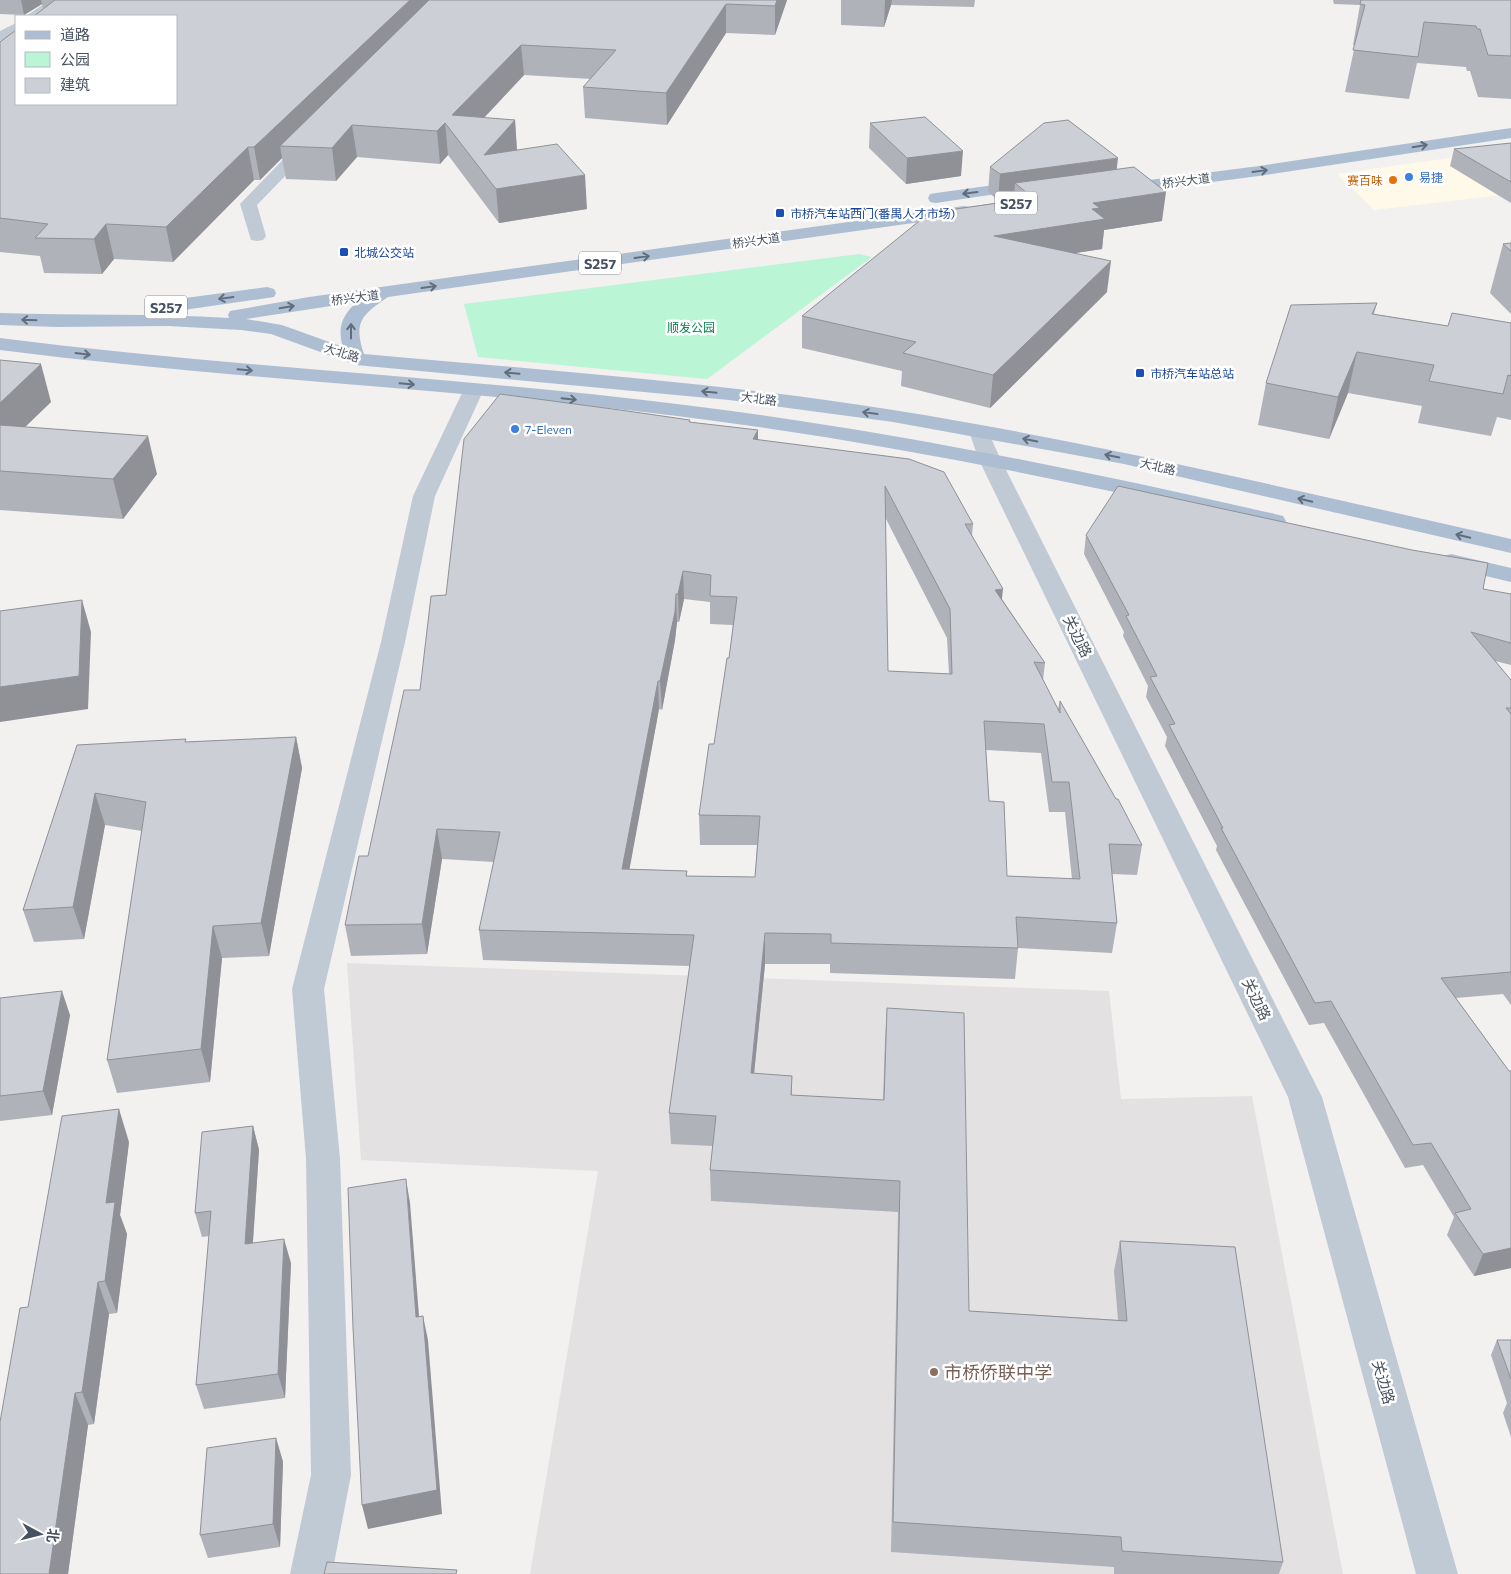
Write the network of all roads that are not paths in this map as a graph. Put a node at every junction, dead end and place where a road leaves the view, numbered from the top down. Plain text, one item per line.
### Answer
1 (59, 0) edge
2 (35, 15) edge
3 (15, 28) edge
4 (0, 37) edge
5 (1511, 133) edge
6 (318, 134) edge
7 (1163, 167) dead end
8 (1042, 184) edge
9 (922, 200) dead end
10 (1027, 202) edge
11 (998, 206) edge
12 (980, 208) edge
13 (752, 224) dead end
14 (257, 236) dead end
15 (381, 294) junction
16 (0, 319) edge
17 (57, 321) junction
18 (204, 322) junction
19 (0, 344) edge
20 (356, 359) junction
21 (474, 389) junction
22 (984, 444) junction
23 (1293, 525) edge
24 (1511, 546) edge
25 (1435, 558) edge
26 (1511, 575) edge
27 (311, 1574) edge
28 (1438, 1574) edge

1 - 2 street
3 - 4 street
7 -> 5 main road, 桥兴大道
6 - 14 street
8 -> 9 main road, S257
10 - 11 main road, S257
15 -> 12 main road, 桥兴大道 / S257
13 -> 17 main road, 桥兴大道 / S257
18 -> 15 main road, 桥兴大道 / S257
20 -> 15 main road
17 -> 16 main road, 大北路 / S257
17 - 18 main road, 大北路
18 - 19 main road, 桥兴大道 / S257
18 - 20 main road, 大北路
19 -> 21 main road, 大北路
22 -> 20 main road, 大北路
21 -> 22 main road, 大北路
21 - 27 street
22 - 23 main road, 大北路
24 -> 22 main road, 大北路
22 - 28 street, 关边路
25 - 26 main road

